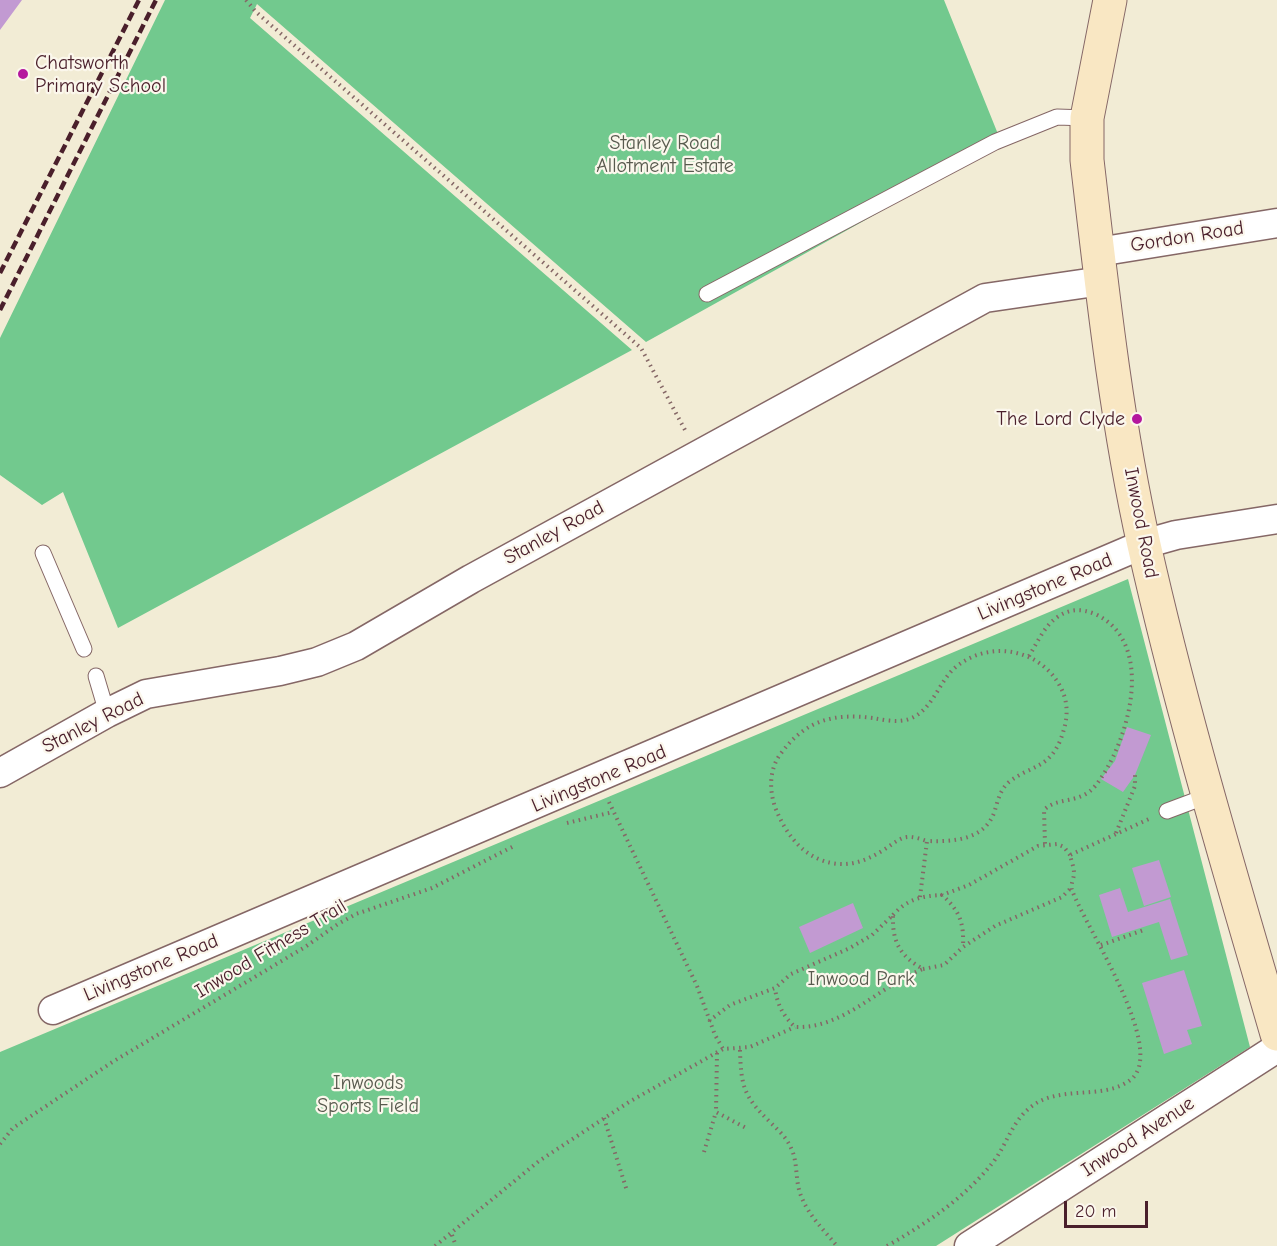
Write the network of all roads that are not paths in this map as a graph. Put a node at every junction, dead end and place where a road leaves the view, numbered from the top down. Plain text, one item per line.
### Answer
1 (1110, 0) edge
2 (1087, 118) junction
3 (1277, 223) edge
4 (1100, 266) junction
5 (707, 294) dead end
6 (1277, 519) edge
7 (1144, 544) junction
8 (43, 553) dead end
9 (84, 649) dead end
10 (96, 676) dead end
11 (107, 713) junction
12 (0, 773) edge
13 (1207, 796) junction
14 (1167, 812) road end
15 (1267, 960) edge
16 (53, 1010) dead end
17 (1277, 1034) edge
18 (1277, 1048) edge
19 (969, 1246) edge

1 - 2 street, Inwood Road
2 - 4 street, Inwood Road
2 - 5 lane
3 - 4 street, Gordon Road
4 - 7 street, Inwood Road
4 - 11 street, Stanley Road
6 - 7 street, Livingstone Road
7 - 13 street, Inwood Road
7 - 16 street, Livingstone Road
8 - 9 lane
10 - 11 lane
11 - 12 street, Stanley Road
13 - 14 lane
13 - 15 street, Inwood Road
15 - 17 street, Inwood Road
18 - 19 street, Inwood Avenue

